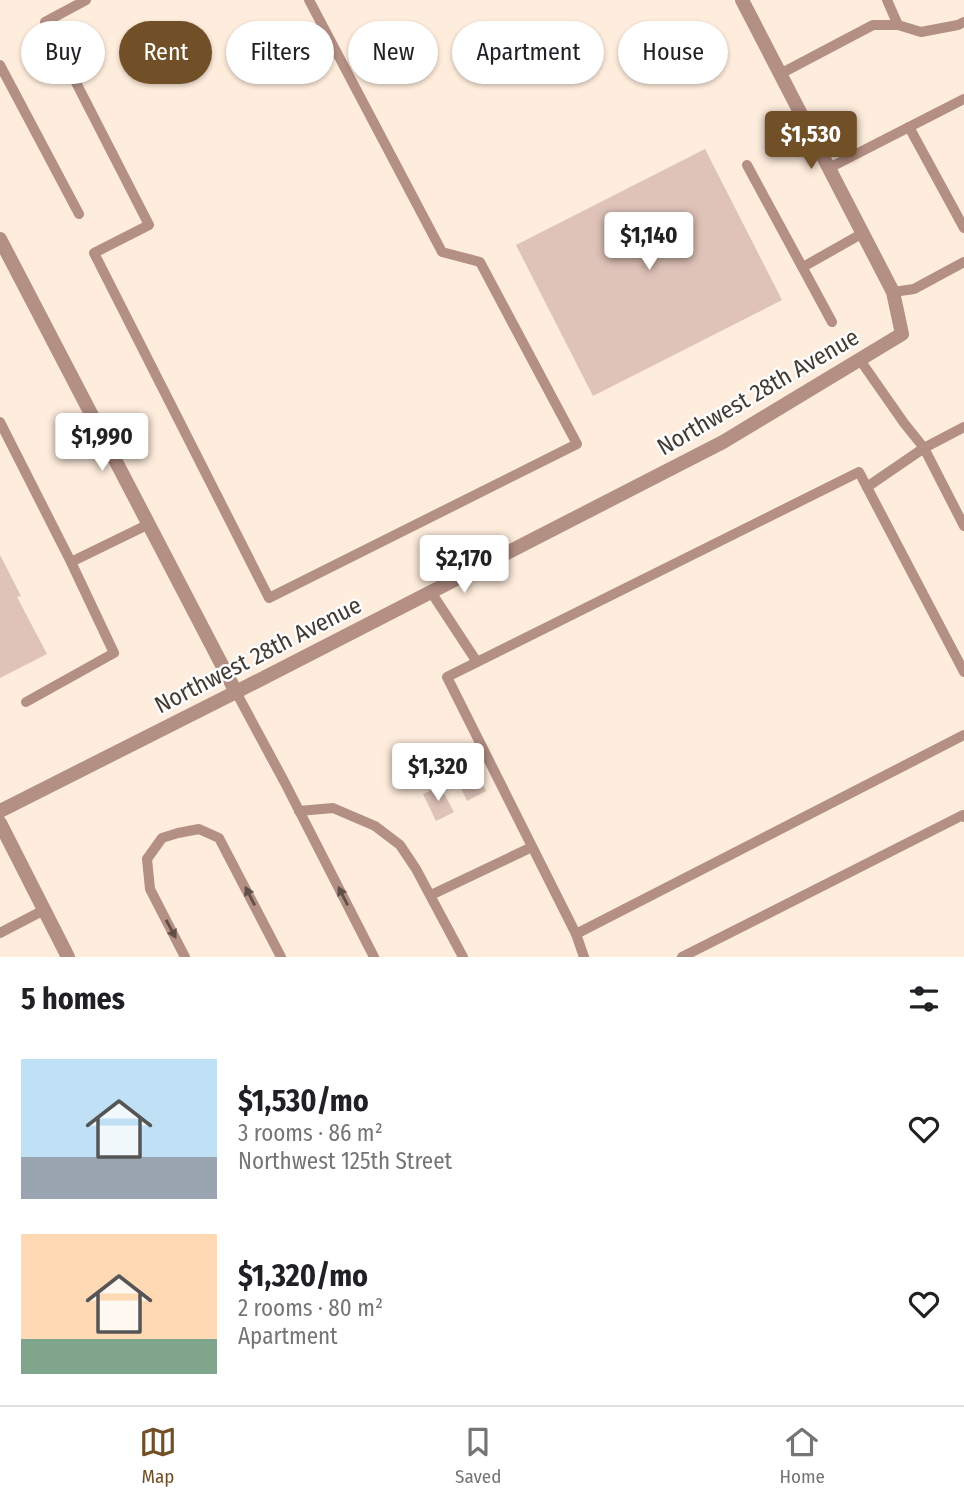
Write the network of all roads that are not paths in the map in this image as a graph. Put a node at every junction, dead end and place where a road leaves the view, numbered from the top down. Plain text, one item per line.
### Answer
1 (86, 0) edge
2 (309, 0) edge
3 (742, 0) edge
4 (887, 0) edge
5 (964, 22) edge
6 (898, 25) junction
7 (0, 65) edge
8 (780, 74) junction
9 (964, 99) edge
10 (909, 127) junction
11 (747, 165) dead end
12 (829, 168) junction
13 (79, 214) dead end
14 (964, 228) edge
15 (863, 233) junction
16 (0, 239) edge
17 (964, 262) edge
18 (803, 267) junction
19 (893, 292) junction
20 (832, 322) dead end
21 (860, 360) junction
22 (0, 422) edge
23 (964, 427) edge
24 (924, 447) junction
25 (867, 487) junction
26 (149, 524) junction
27 (964, 526) edge
28 (71, 562) junction
29 (431, 592) junction
30 (477, 662) junction
31 (964, 672) edge
32 (236, 692) junction
33 (26, 702) dead end
34 (964, 735) edge
35 (0, 811) edge
36 (299, 811) junction
37 (964, 817) edge
38 (0, 823) edge
39 (533, 847) junction
40 (430, 895) junction
41 (44, 910) junction
42 (0, 933) edge
43 (576, 934) junction
44 (68, 957) edge
45 (185, 957) edge
46 (281, 957) edge
47 (374, 957) edge
48 (463, 957) edge
49 (584, 957) edge
50 (682, 957) edge

1 - 2 lane
3 - 8 street
4 - 6 lane
5 - 6 lane
6 - 8 lane
7 - 13 lane
8 - 12 street
9 - 10 lane
10 - 12 lane
10 - 14 lane
11 - 18 lane
12 - 15 street
15 - 18 lane
15 - 19 street
16 - 26 street
17 - 19 lane
18 - 20 lane
19 - 21 street, Northwest 28th Avenue
21 - 24 lane
21 - 29 street, Northwest 28th Avenue
22 - 28 lane
23 - 24 lane
24 - 25 lane
24 - 27 lane
25 - 30 lane
25 - 31 lane
26 - 28 lane
26 - 32 street
28 - 33 lane
29 - 30 lane
29 - 32 street, Northwest 28th Avenue
30 - 39 lane
32 - 35 street, Northwest 28th Avenue
32 - 36 lane
34 - 43 lane
36 - 40 lane
47 -> 36 lane
37 - 50 lane
38 - 41 street
39 - 40 lane
39 - 43 lane
40 - 48 lane
41 - 42 lane
41 - 44 street
43 - 49 lane
46 -> 45 lane

